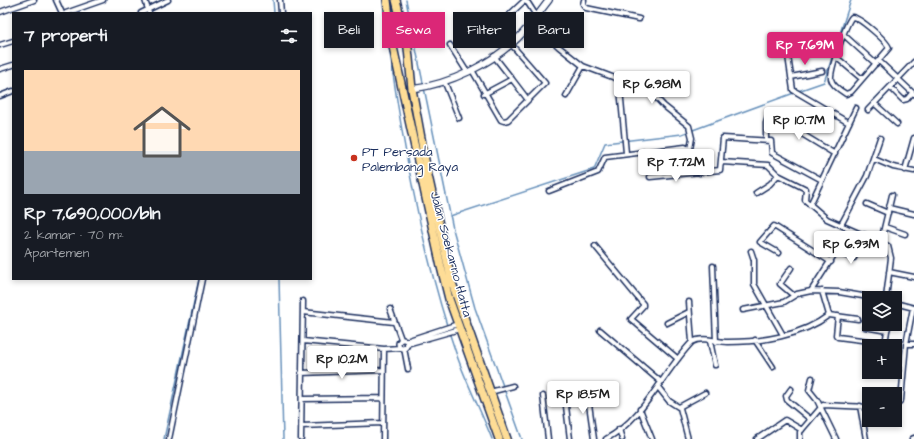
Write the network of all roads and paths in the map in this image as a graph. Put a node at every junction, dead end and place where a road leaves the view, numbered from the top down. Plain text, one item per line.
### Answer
1 (34, 0) edge
2 (56, 0) edge
3 (103, 0) edge
4 (145, 0) edge
5 (168, 0) edge
6 (280, 0) edge
7 (387, 0) edge
8 (396, 0) edge
9 (549, 0) edge
10 (584, 0) edge
11 (148, 11) edge
12 (0, 12) edge
13 (62, 12) edge
14 (69, 12) edge
15 (281, 12) edge
16 (512, 12) edge
17 (534, 12) edge
18 (541, 12) edge
19 (639, 19) dead end
20 (524, 31) edge
21 (844, 35) junction
22 (516, 39) edge
23 (12, 41) edge
24 (0, 45) edge
25 (450, 45) dead end
26 (505, 48) edge
27 (514, 48) edge
28 (559, 48) edge
29 (494, 56) junction
30 (788, 56) dead end
31 (836, 57) junction
32 (914, 62) edge
33 (878, 63) junction
34 (12, 65) edge
35 (583, 66) junction
36 (0, 70) edge
37 (469, 71) junction
38 (822, 71) dead end
39 (791, 77) junction
40 (618, 78) junction
41 (512, 79) junction
42 (862, 79) junction
43 (898, 79) junction
44 (445, 83) junction
45 (890, 87) junction
46 (415, 89) junction
47 (12, 91) edge
48 (484, 94) junction
49 (913, 94) edge
50 (0, 96) edge
51 (566, 96) dead end
52 (528, 100) junction
53 (874, 103) junction
54 (856, 108) dead end
55 (868, 110) dead end
56 (459, 118) dead end
57 (849, 123) junction
58 (897, 124) dead end
59 (880, 138) dead end
60 (914, 138) edge
61 (766, 140) junction
62 (690, 149) junction
63 (626, 153) junction
64 (834, 154) junction
65 (908, 155) junction
66 (914, 156) edge
67 (874, 159) junction
68 (722, 162) junction
69 (905, 170) junction
70 (914, 171) edge
71 (700, 173) junction
72 (778, 175) junction
73 (650, 177) dead end
74 (822, 180) junction
75 (549, 191) dead end
76 (756, 193) dead end
77 (892, 195) dead end
78 (809, 204) junction
79 (867, 204) dead end
80 (889, 208) junction
81 (888, 214) junction
82 (914, 214) edge
83 (841, 225) junction
84 (885, 227) junction
85 (850, 230) junction
86 (905, 234) dead end
87 (865, 236) junction
88 (881, 241) junction
89 (595, 246) dead end
90 (751, 251) dead end
91 (446, 253) junction
92 (779, 253) dead end
93 (837, 253) junction
94 (438, 255) junction
95 (831, 262) junction
96 (713, 266) dead end
97 (791, 268) dead end
98 (889, 272) junction
99 (914, 277) edge
100 (202, 280) edge
101 (812, 291) junction
102 (822, 291) junction
103 (887, 291) edge
104 (793, 295) junction
105 (862, 295) edge
106 (303, 301) dead end
107 (689, 302) dead end
108 (902, 305) edge
109 (768, 306) junction
110 (914, 308) edge
111 (390, 309) dead end
112 (743, 310) dead end
113 (303, 312) junction
114 (689, 312) junction
115 (829, 315) junction
116 (838, 316) junction
117 (858, 319) dead end
118 (394, 322) junction
119 (667, 323) dead end
120 (456, 327) junction
121 (600, 330) dead end
122 (887, 331) edge
123 (783, 335) junction
124 (401, 339) junction
125 (886, 339) edge
126 (755, 340) junction
127 (302, 341) junction
128 (710, 341) junction
129 (862, 341) edge
130 (407, 342) junction
131 (692, 342) junction
132 (716, 342) junction
133 (906, 344) junction
134 (914, 344) edge
135 (402, 348) junction
136 (384, 349) junction
137 (678, 359) junction
138 (715, 365) dead end
139 (773, 367) dead end
140 (408, 369) dead end
141 (383, 370) junction
142 (301, 373) junction
143 (812, 378) dead end
144 (661, 382) junction
145 (513, 386) dead end
146 (658, 387) junction
147 (791, 389) dead end
148 (902, 389) edge
149 (587, 390) dead end
150 (490, 392) junction
151 (705, 393) dead end
152 (543, 396) dead end
153 (383, 398) junction
154 (565, 398) dead end
155 (302, 400) junction
156 (820, 406) junction
157 (860, 406) joint
158 (679, 407) junction
159 (640, 409) junction
160 (810, 419) junction
161 (383, 423) junction
162 (301, 426) junction
163 (620, 429) junction
164 (802, 430) junction
165 (168, 439) edge
166 (301, 439) edge
167 (383, 439) edge
168 (499, 439) edge
169 (507, 439) edge
170 (548, 439) edge
171 (570, 439) edge
172 (594, 439) edge
173 (606, 439) edge
174 (622, 439) edge
175 (652, 439) edge
176 (688, 439) edge
177 (757, 439) edge
178 (800, 439) edge
179 (836, 439) edge
180 (866, 439) edge

1 - 12 street
2 - 13 street
3 - 14 street
4 - 11 street
5 - 11 street
6 - 15 street
7 - 94 highway, Jalan Soekarno Hatta
8 - 46 highway, Jalan Soekarno Hatta
9 - 18 street
10 - 19 street
16 - 17 street
20 - 22 street
21 - 31 street
21 - 33 street
21 - 33 street
23 - 24 street
25 - 37 street
26 - 29 street
27 - 52 street
28 - 35 street
29 - 37 street
29 - 41 street
30 - 39 street
31 - 42 street
31 - 42 street
32 - 43 street
33 - 42 street
33 - 43 street
34 - 36 street
35 - 40 street
35 - 51 street
37 - 44 street
37 - 48 street
38 - 39 street
39 - 57 street
40 - 62 street
40 - 63 street
41 - 48 street
41 - 52 street
43 - 45 street
43 - 49 street
44 - 46 street
44 - 56 street
45 - 49 street
45 - 53 street
46 - 91 highway, Jalan Soekarno Hatta
47 - 50 street
48 - 52 street
53 - 55 street
53 - 58 street
54 - 57 street
57 - 64 street
59 - 67 street
60 - 65 street
61 - 64 street
61 - 68 street
61 - 74 street
62 - 63 street
62 - 71 street
63 - 75 street
64 - 74 street
65 - 66 street
65 - 69 street
67 - 69 street
67 - 83 street
68 - 71 street
68 - 72 street
69 - 70 street
71 - 73 street
72 - 76 street
72 - 78 street
74 - 78 street
77 - 80 street
78 - 83 street
79 - 81 street
80 - 81 street
80 - 82 street
81 - 84 street
83 - 85 street
84 - 86 street
84 - 88 street
85 - 87 street
85 - 93 street
87 - 88 street
87 - 93 street
88 - 98 street
89 - 137 street
90 - 109 street
91 - 94 highway
91 - 150 highway, Jalan Soekarno Hatta
92 - 95 street
93 - 95 street
94 - 120 highway, Jalan Soekarno Hatta
95 - 101 street
96 - 132 street
97 - 104 street
98 - 99 street
98 - 103 street
100 - 165 street
101 - 102 street
101 - 104 street
102 - 105 street
102 - 115 street
104 - 109 street
106 - 113 street
107 - 114 street
108 - 110 street
109 - 112 street
109 - 123 street
110 - 133 street
111 - 118 street
113 - 118 street
113 - 127 street
114 - 119 street
114 - 131 street
115 - 116 street
115 - 123 street
116 - 117 street
116 - 129 street
118 - 124 street
120 - 130 street
120 - 168 highway, Jalan Soekarno Hatta
121 - 144 street
122 - 125 street
123 - 126 street
124 - 130 street
124 - 135 street
126 - 132 street
126 - 139 street
127 - 136 street
127 - 142 street
128 - 131 street
128 - 132 street
128 - 138 street
130 - 135 street
131 - 137 street
133 - 134 street
133 - 148 street
135 - 136 street
135 - 140 street
136 - 141 street
137 - 144 street
141 - 142 street
141 - 153 street
142 - 155 street
143 - 156 street
144 - 146 street
145 - 150 street
146 - 158 street
146 - 159 street
147 - 160 street
149 - 172 street
150 - 169 highway, Jalan Soekarno Hatta
151 - 158 street
152 - 170 street
153 - 155 street
153 - 161 street
154 - 171 street
155 - 162 street
156 - 157 street
156 - 160 street
156 - 179 street
157 - 180 street
158 - 176 street
159 - 163 street
159 - 175 street
160 - 164 street
161 - 162 street
161 - 167 street
162 - 166 street
163 - 173 street
163 - 174 street
164 - 177 street
164 - 178 street

